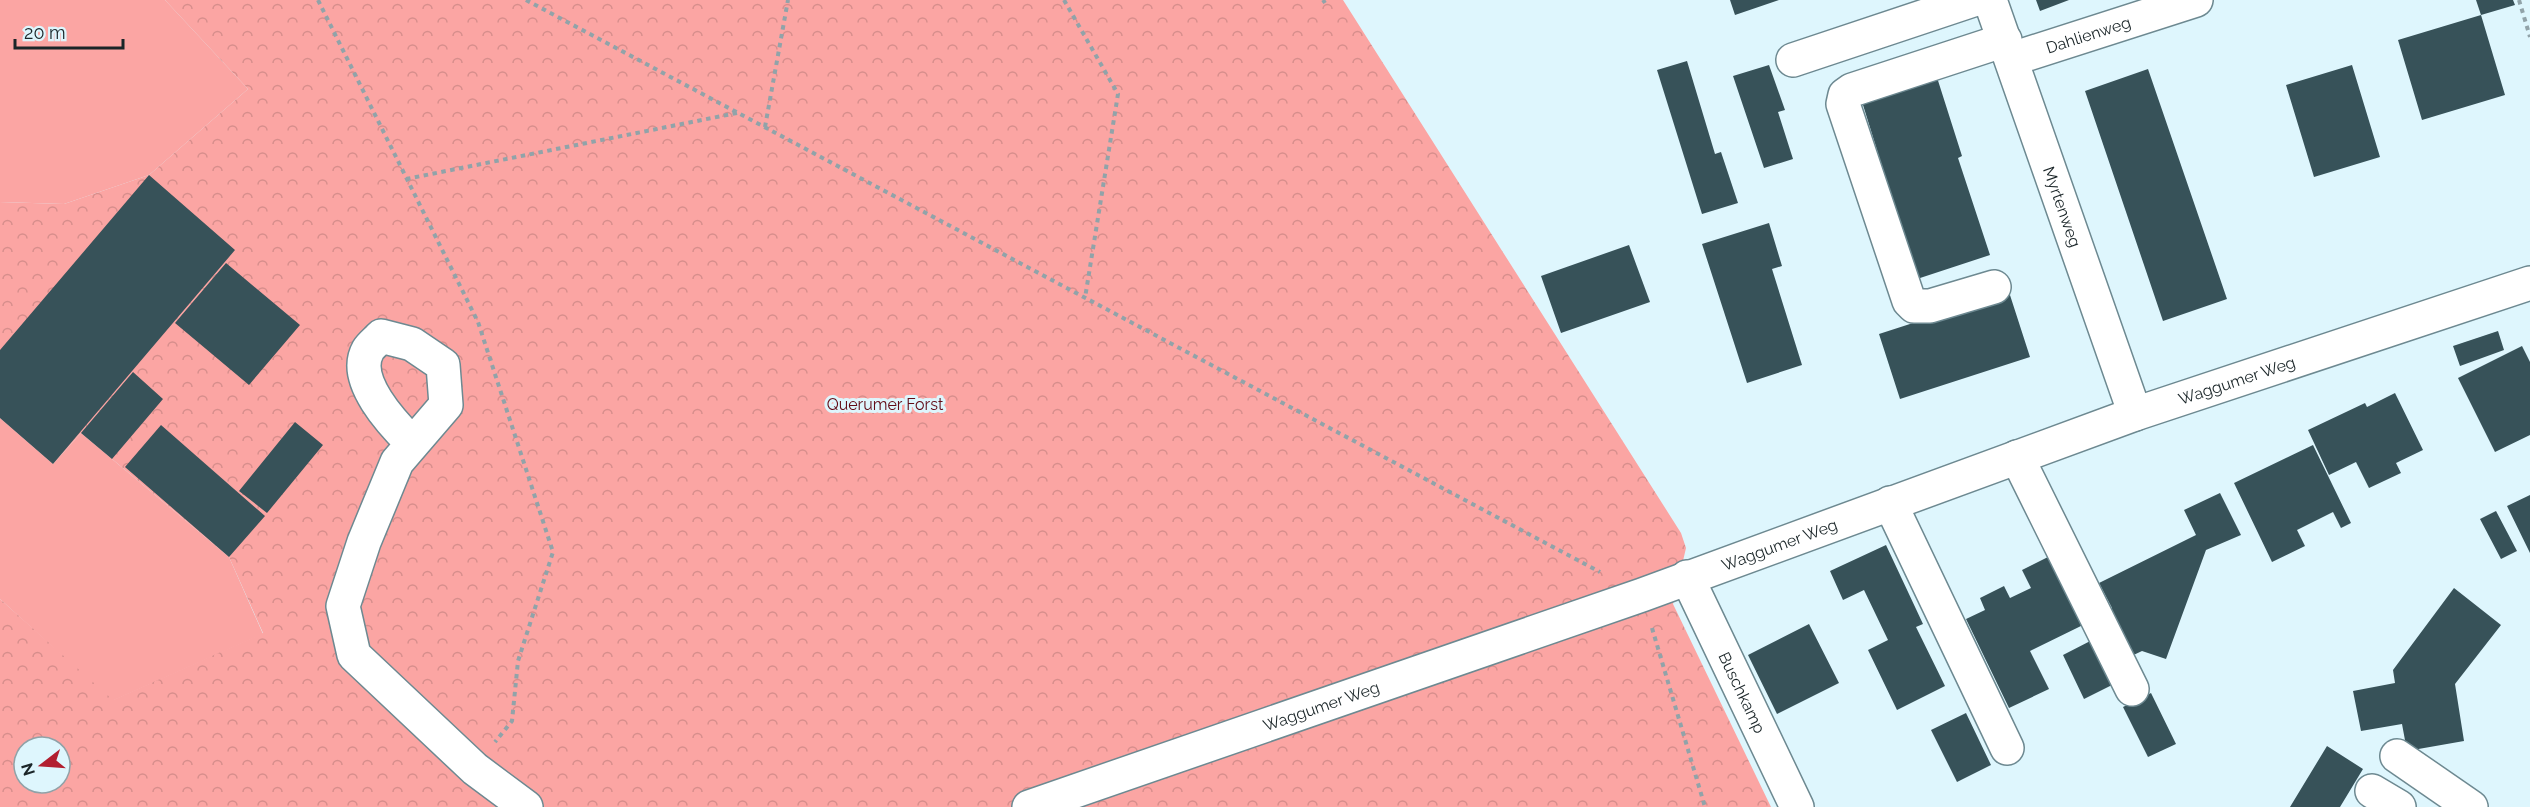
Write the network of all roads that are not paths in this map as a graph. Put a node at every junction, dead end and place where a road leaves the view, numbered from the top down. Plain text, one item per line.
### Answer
1 (1973, 0) edge
2 (1990, 0) edge
3 (2196, 0) edge
4 (2008, 50) junction
5 (1793, 60) dead end
6 (2530, 283) edge
7 (1994, 287) dead end
8 (2135, 414) junction
9 (412, 443) dead end
10 (2017, 457) junction
11 (1890, 503) junction
12 (1687, 577) junction
13 (2132, 688) dead end
14 (2007, 748) dead end
15 (2397, 756) dead end
16 (526, 807) edge
17 (1029, 807) edge
18 (1797, 807) edge
19 (2471, 807) edge

1 - 5 street
2 - 4 street, Myrtenweg
3 - 4 street, Dahlienweg
4 - 7 street, Dahlienweg
4 - 8 street, Myrtenweg
6 - 8 street, Waggumer Weg
8 - 10 street, Waggumer Weg
9 - 16 street
10 - 11 street, Waggumer Weg
10 - 13 street
11 - 12 street, Waggumer Weg
11 - 14 street
12 - 17 street, Waggumer Weg
12 - 18 street, Buschkamp
15 - 19 street

